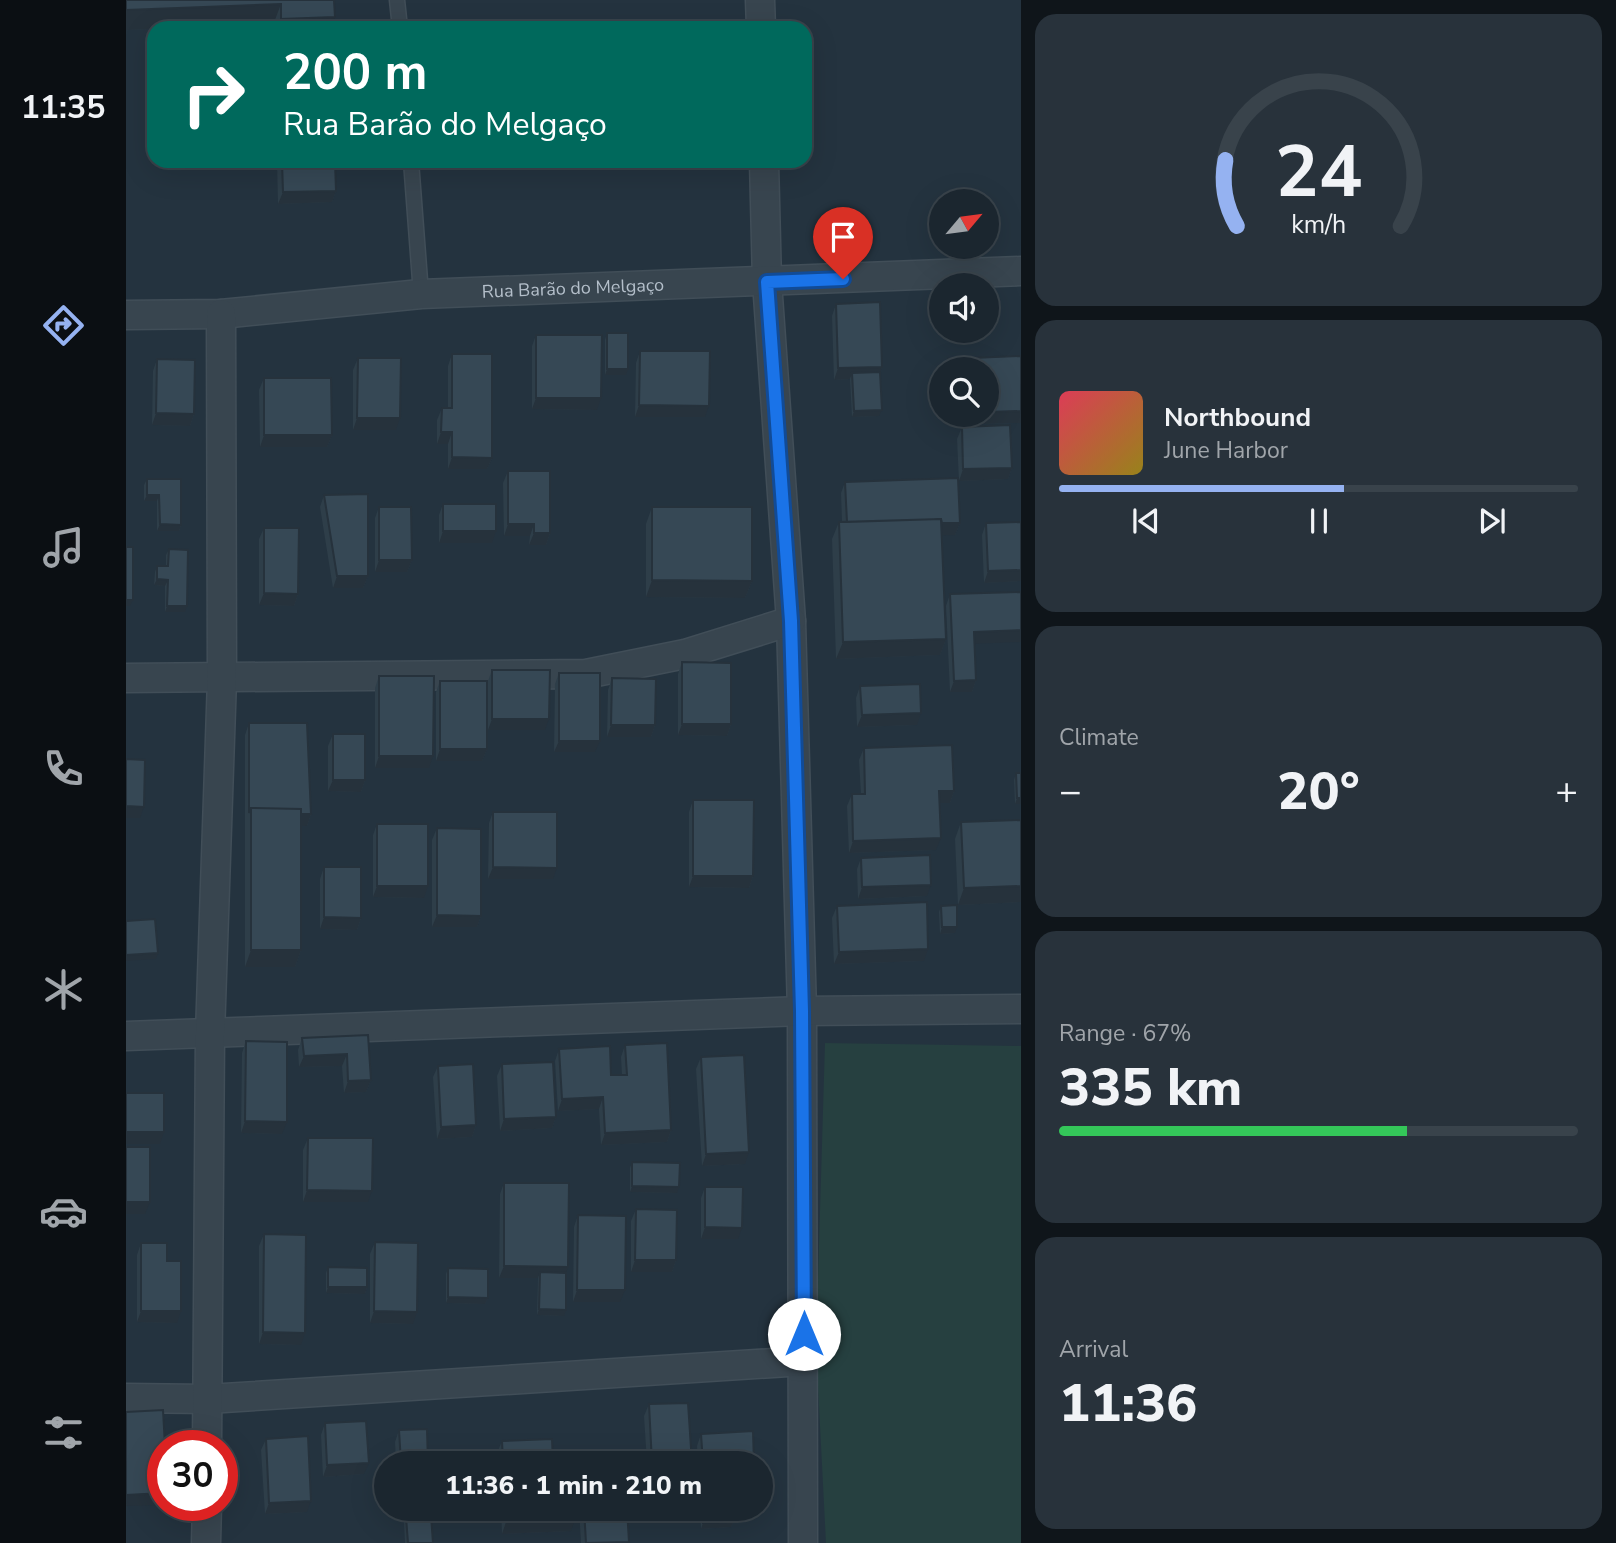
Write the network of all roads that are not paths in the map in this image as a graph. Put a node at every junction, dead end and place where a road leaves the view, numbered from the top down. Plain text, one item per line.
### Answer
1 (397, 0) edge
2 (760, 0) edge
3 (399, 21) edge
4 (761, 21) edge
5 (412, 168) edge
6 (764, 168) edge
7 (1021, 271) edge
8 (767, 282) junction
9 (421, 294) junction
10 (221, 314) junction
11 (126, 315) edge
12 (791, 621) junction
13 (126, 678) edge
14 (222, 679) junction
15 (1021, 1009) edge
16 (802, 1011) junction
17 (210, 1034) junction
18 (126, 1036) edge
19 (804, 1361) junction
20 (126, 1398) edge
21 (208, 1399) junction
22 (208, 1430) edge
23 (207, 1521) edge
24 (206, 1543) edge
25 (803, 1543) edge

1 - 3 lane
2 - 4 street
5 - 9 lane
6 - 8 street
7 - 8 street, Rua Barão do Melgaço
8 - 9 street, Rua Barão do Melgaço
8 - 12 street
9 - 10 street, Rua Barão do Melgaço
10 - 11 street, Rua Barão do Melgaço
10 - 14 street
12 - 14 street
12 - 16 street
13 - 14 street
14 - 17 street
15 - 16 street
16 - 17 street
16 - 19 street
17 - 18 street
17 - 21 street
19 - 21 street
19 - 25 street
20 - 21 street
21 - 22 street
23 - 24 street

